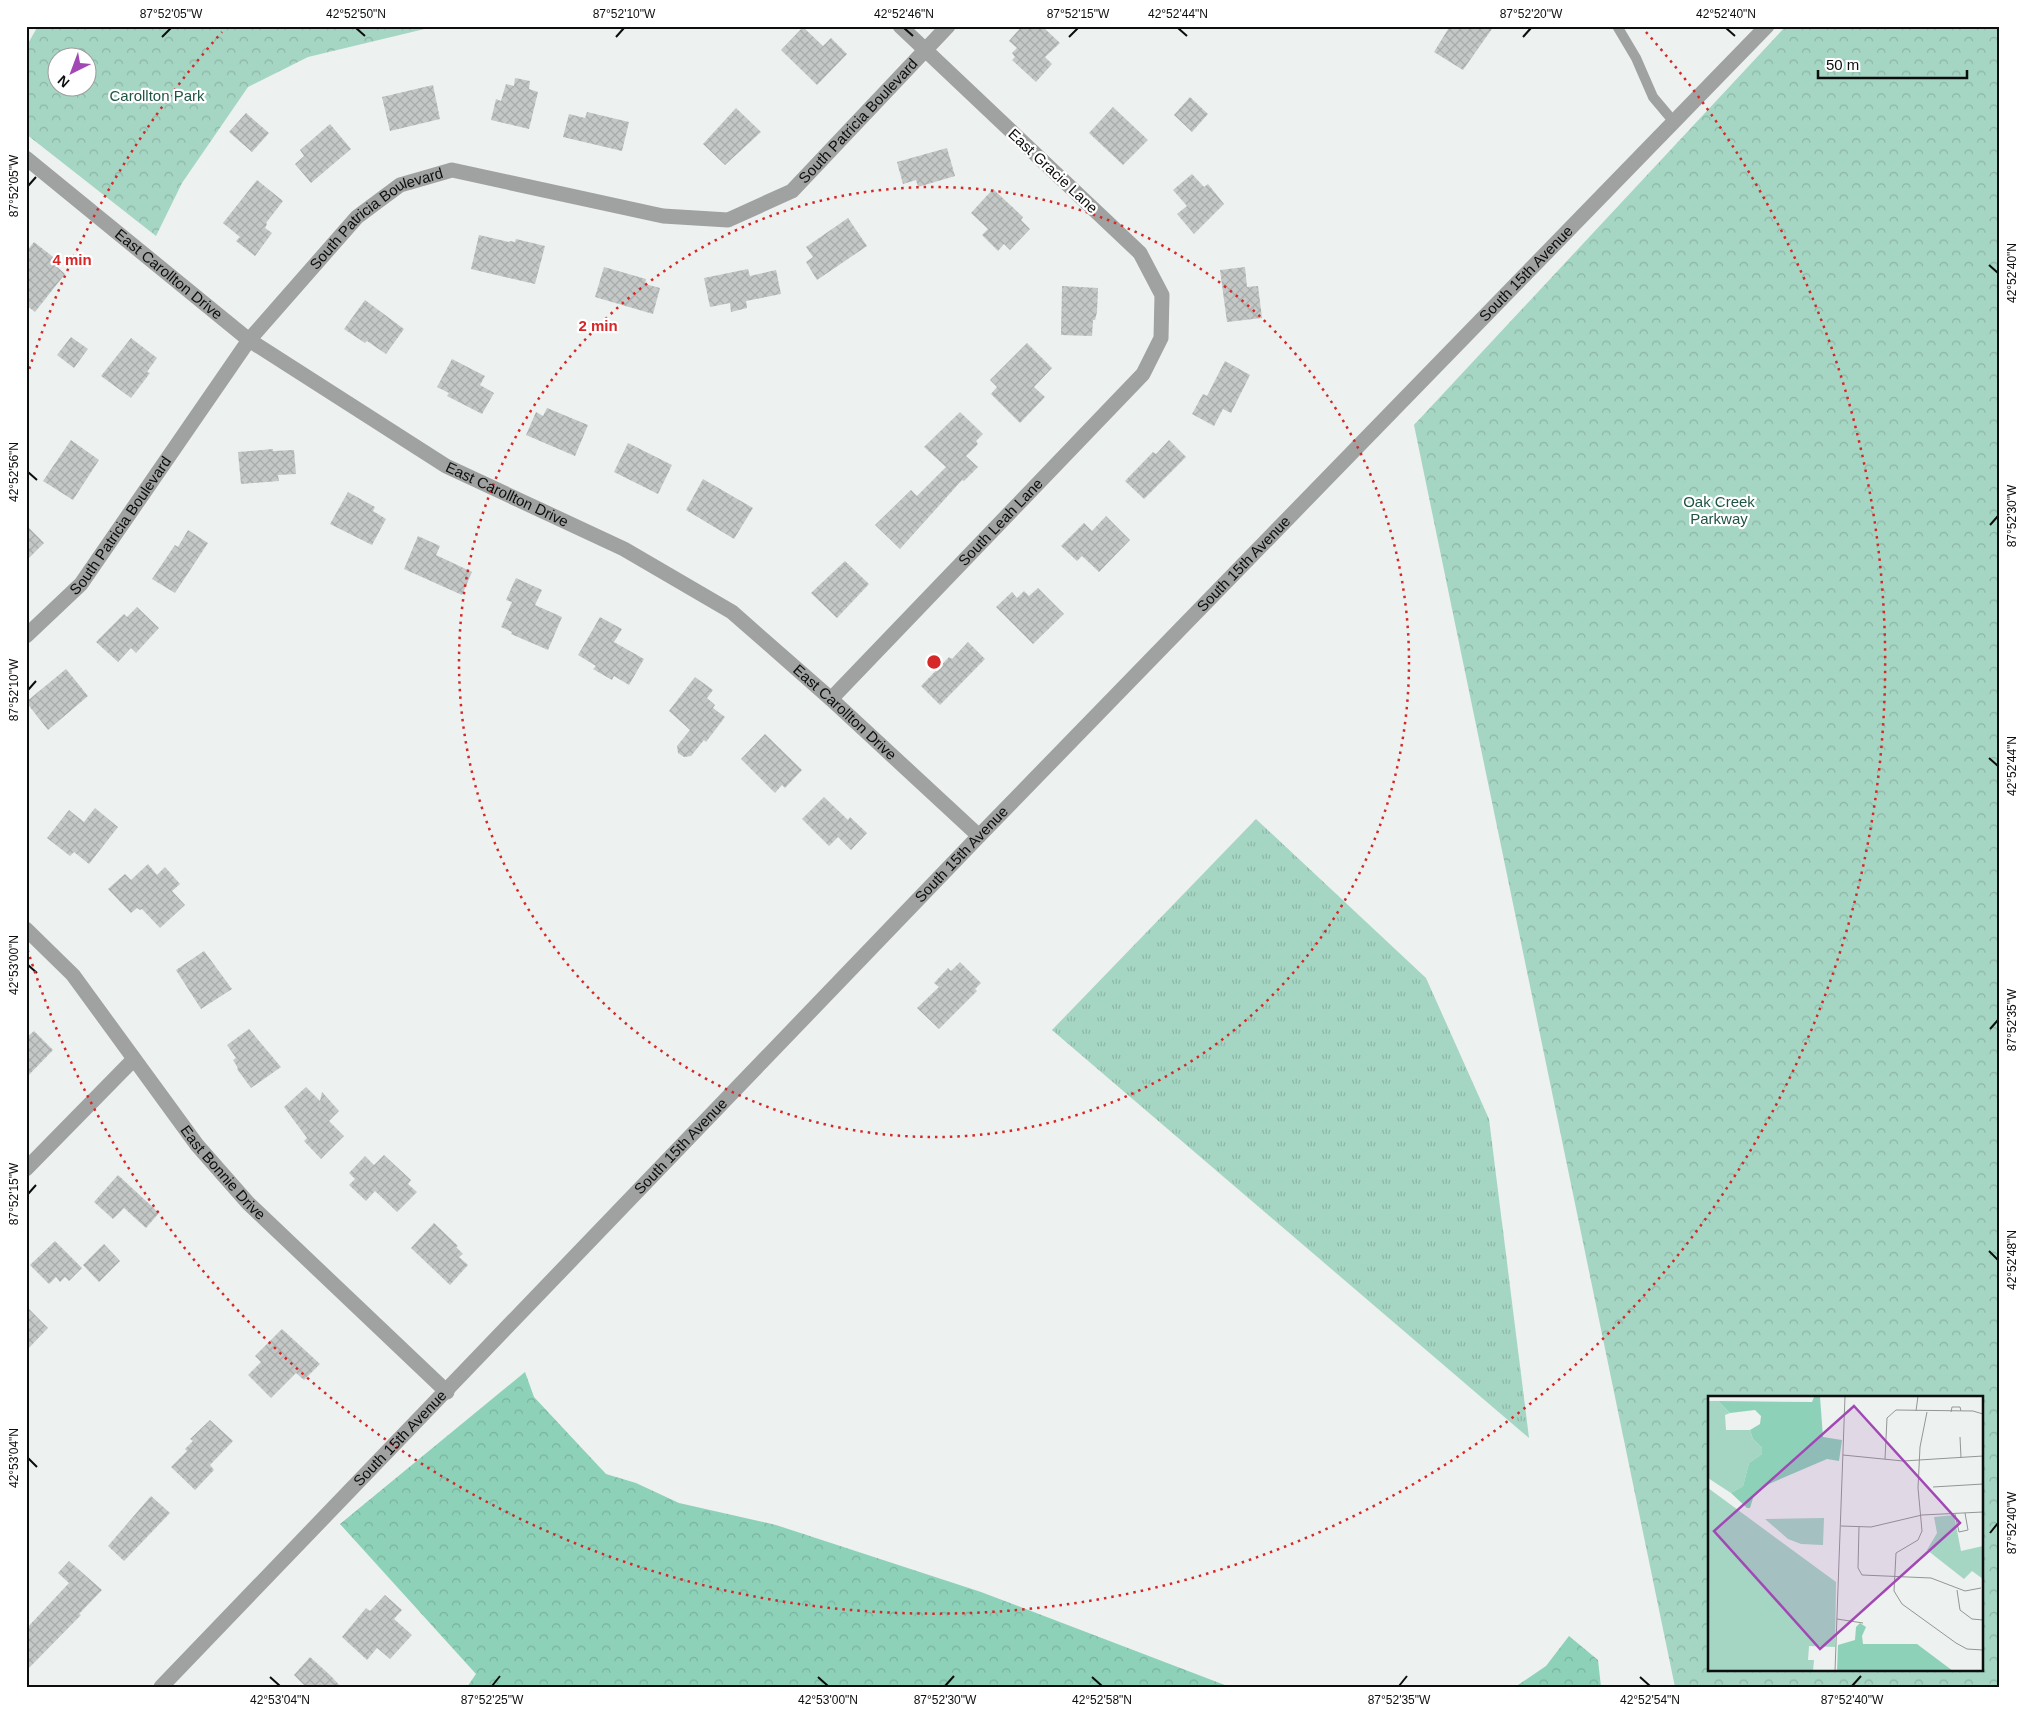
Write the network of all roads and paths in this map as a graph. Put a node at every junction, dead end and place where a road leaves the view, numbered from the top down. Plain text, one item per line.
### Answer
1 (900, 26) edge
2 (948, 26) edge
3 (1616, 26) edge
4 (1767, 26) edge
5 (926, 50) junction
6 (1674, 122) junction
7 (26, 158) edge
8 (1161, 338) joint
9 (249, 340) junction
10 (26, 636) edge
11 (831, 699) junction
12 (978, 836) junction
13 (26, 929) edge
14 (134, 1059) junction
15 (26, 1169) edge
16 (447, 1392) junction
17 (161, 1687) edge

1 - 5 street, East Gracie Lane
2 - 5 street, South Patricia Boulevard
3 - 6 lane
4 - 6 street, South 15th Avenue
5 - 8 street, East Gracie Lane
5 - 9 street, South Patricia Boulevard
6 - 12 street, South 15th Avenue
7 - 9 street, East Carollton Drive
8 - 11 street, South Leah Lane
9 - 10 street, South Patricia Boulevard
9 - 11 street, East Carollton Drive
11 - 12 street, East Carollton Drive
12 - 16 street, South 15th Avenue
13 - 14 street, East Bonnie Drive
14 - 15 street
14 - 16 street, East Bonnie Drive
16 - 17 street, South 15th Avenue

